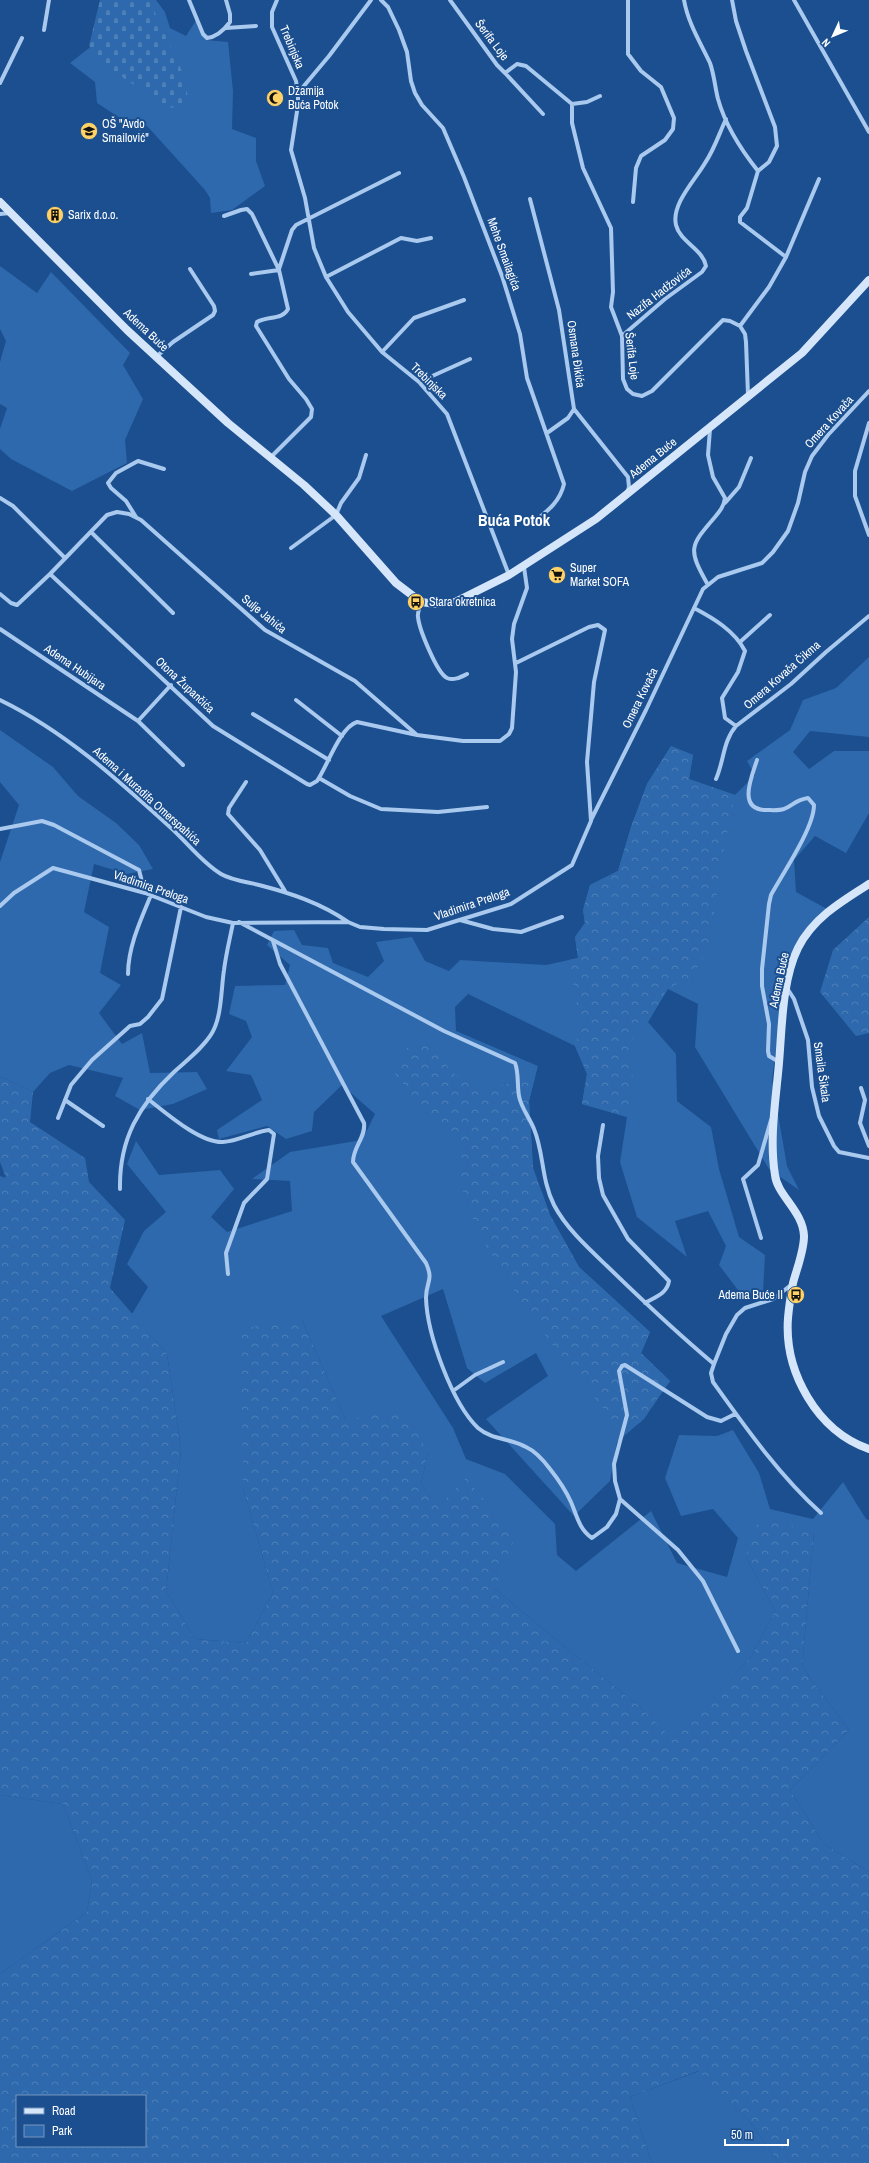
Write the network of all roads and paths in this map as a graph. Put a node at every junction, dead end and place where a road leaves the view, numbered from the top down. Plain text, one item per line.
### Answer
1 (49, 0) edge
2 (190, 0) edge
3 (226, 0) edge
4 (277, 0) edge
5 (371, 0) edge
6 (381, 0) edge
7 (450, 0) edge
8 (628, 0) edge
9 (684, 0) edge
10 (732, 0) edge
11 (794, 0) edge
12 (256, 26) dead end
13 (226, 28) junction
14 (44, 30) dead end
15 (22, 38) dead end
16 (505, 73) junction
17 (0, 83) edge
18 (298, 93) junction
19 (600, 96) dead end
20 (572, 104) junction
21 (543, 114) dead end
22 (726, 119) junction
23 (869, 132) edge
24 (758, 171) junction
25 (399, 173) dead end
26 (820, 179) dead end
27 (530, 200) dead end
28 (0, 202) edge
29 (633, 202) dead end
30 (11, 213) junction
31 (0, 214) edge
32 (224, 216) dead end
33 (308, 220) junction
34 (431, 238) dead end
35 (786, 257) junction
36 (190, 269) dead end
37 (279, 270) junction
38 (251, 274) dead end
39 (326, 277) junction
40 (869, 280) edge
41 (464, 300) dead end
42 (740, 326) junction
43 (622, 336) junction
44 (382, 352) junction
45 (156, 357) junction
46 (470, 359) dead end
47 (419, 382) junction
48 (869, 392) edge
49 (748, 395) junction
50 (574, 408) junction
51 (869, 423) edge
52 (710, 427) junction
53 (547, 433) junction
54 (366, 455) dead end
55 (751, 458) dead end
56 (270, 459) junction
57 (164, 468) dead end
58 (625, 497) junction
59 (0, 498) edge
60 (724, 504) junction
61 (336, 515) junction
62 (137, 518) junction
63 (536, 520) dead end
64 (91, 532) junction
65 (869, 535) edge
66 (291, 548) dead end
67 (65, 558) junction
68 (524, 567) junction
69 (50, 574) junction
70 (509, 575) junction
71 (708, 585) junction
72 (0, 594) edge
73 (421, 602) junction
74 (694, 608) junction
75 (173, 613) dead end
76 (770, 615) dead end
77 (869, 616) edge
78 (0, 629) edge
79 (740, 642) junction
80 (516, 663) junction
81 (467, 674) dead end
82 (171, 685) junction
83 (0, 700) edge
84 (296, 700) dead end
85 (253, 714) dead end
86 (138, 721) junction
87 (736, 726) junction
88 (417, 735) junction
89 (342, 736) junction
90 (329, 760) junction
91 (757, 760) dead end
92 (183, 765) dead end
93 (319, 778) junction
94 (716, 779) dead end
95 (246, 782) dead end
96 (487, 807) dead end
97 (591, 821) junction
98 (0, 829) edge
99 (869, 884) edge
100 (285, 892) junction
101 (145, 893) junction
102 (151, 895) junction
103 (0, 906) edge
104 (181, 907) junction
105 (562, 917) dead end
106 (460, 920) junction
107 (239, 922) junction
108 (348, 922) junction
109 (233, 923) junction
110 (273, 941) junction
111 (128, 974) dead end
112 (787, 988) junction
113 (779, 1062) junction
114 (861, 1088) dead end
115 (148, 1099) junction
116 (65, 1100) junction
117 (774, 1114) junction
118 (58, 1118) dead end
119 (603, 1124) dead end
120 (102, 1126) dead end
121 (869, 1146) edge
122 (869, 1158) edge
123 (120, 1188) dead end
124 (761, 1238) dead end
125 (228, 1274) dead end
126 (793, 1283) junction
127 (645, 1303) junction
128 (503, 1362) dead end
129 (714, 1364) junction
130 (452, 1391) junction
131 (735, 1414) junction
132 (869, 1448) edge
133 (620, 1499) junction
134 (821, 1513) dead end
135 (738, 1652) dead end

1 - 14 street
2 - 13 street
3 - 13 street
4 - 18 street, Trebinjska
5 - 18 street
6 - 53 street, Mehe Smailagića
7 - 16 street, Šerifa Loje
8 - 29 street
9 - 22 street
10 - 24 street
11 - 23 street
12 - 13 street
15 - 17 street
16 - 20 street, Šerifa Loje
16 - 21 street, Šerifa Loje
18 - 33 street, Trebinjska
19 - 20 street
20 - 43 street, Šerifa Loje
22 - 24 street
22 - 43 street, Nazifa Hadžovića
24 - 35 street
25 - 33 street
26 - 35 street
27 - 50 street, Osmana Đikića
28 - 30 street, Adema Buće
30 - 31 street
30 - 45 street, Adema Buće
32 - 37 street
33 - 37 street
33 - 39 street, Trebinjska
34 - 39 street
35 - 42 street
36 - 45 street
37 - 38 street
37 - 56 street
39 - 44 street, Trebinjska
40 - 49 street, Adema Buće
41 - 44 street
42 - 43 street, Šerifa Loje
42 - 49 street
44 - 47 street, Trebinjska
45 - 56 street, Adema Buće
46 - 47 street
47 - 70 street, Trebinjska
48 - 71 street, Omera Kovača
49 - 52 street, Adema Buće
50 - 53 street
50 - 58 street, Osmana Đikića
51 - 65 street
52 - 58 street, Adema Buće
52 - 60 street
53 - 63 street, Mehe Smailagića
54 - 61 street
55 - 60 street
56 - 61 street, Adema Buće
57 - 62 street
58 - 68 street, Adema Buće
59 - 67 street
60 - 71 street
61 - 66 street
61 - 73 street, Adema Buće
62 - 64 street, Sulje Jahića
62 - 88 street, Sulje Jahića
64 - 67 street, Sulje Jahića
64 - 75 street
67 - 69 street, Sulje Jahića
68 - 70 street, Adema Buće
68 - 80 street
69 - 72 street, Sulje Jahića
69 - 82 street, Otona Župančića
70 - 73 street, Adema Buće
71 - 74 street, Omera Kovača
73 - 81 street
74 - 79 street
74 - 97 street, Omera Kovača
76 - 79 street
77 - 87 street, Omera Kovača Čikma
78 - 86 street, Adema Hubijara
79 - 87 street
80 - 88 street
80 - 97 street, Vladimira Preloga
82 - 86 street
82 - 93 street, Otona Župančića
83 - 100 street, Adema i Muradifa Omerspahića
84 - 89 street
85 - 90 street
86 - 92 street, Adema Hubijara
87 - 94 street
88 - 89 street
89 - 90 street
90 - 93 street
91 - 113 street
93 - 96 street
95 - 100 street
97 - 106 street, Vladimira Preloga
98 - 101 street
99 - 112 street, Adema Buće
100 - 108 street, Adema i Muradifa Omerspahića
101 - 102 street, Vladimira Preloga
101 - 103 street, Vladimira Preloga
102 - 104 street, Vladimira Preloga
102 - 111 street
104 - 109 street, Vladimira Preloga
104 - 116 street
105 - 106 street
106 - 108 street, Vladimira Preloga
107 - 108 street, Vladimira Preloga
107 - 109 street, Vladimira Preloga
107 - 110 street
109 - 115 street
110 - 127 street
110 - 130 street
112 - 113 street, Adema Buće
112 - 122 street, Smaila Šikala
113 - 117 street, Adema Buće
114 - 121 street
115 - 123 street
115 - 125 street
116 - 118 street
116 - 120 street
117 - 124 street, Adema Buće
117 - 126 street, Adema Buće
119 - 127 street
126 - 129 street
126 - 132 street, Adema Buće
127 - 129 street
128 - 130 street
129 - 131 street
130 - 133 street
131 - 133 street
131 - 134 street
133 - 135 street

